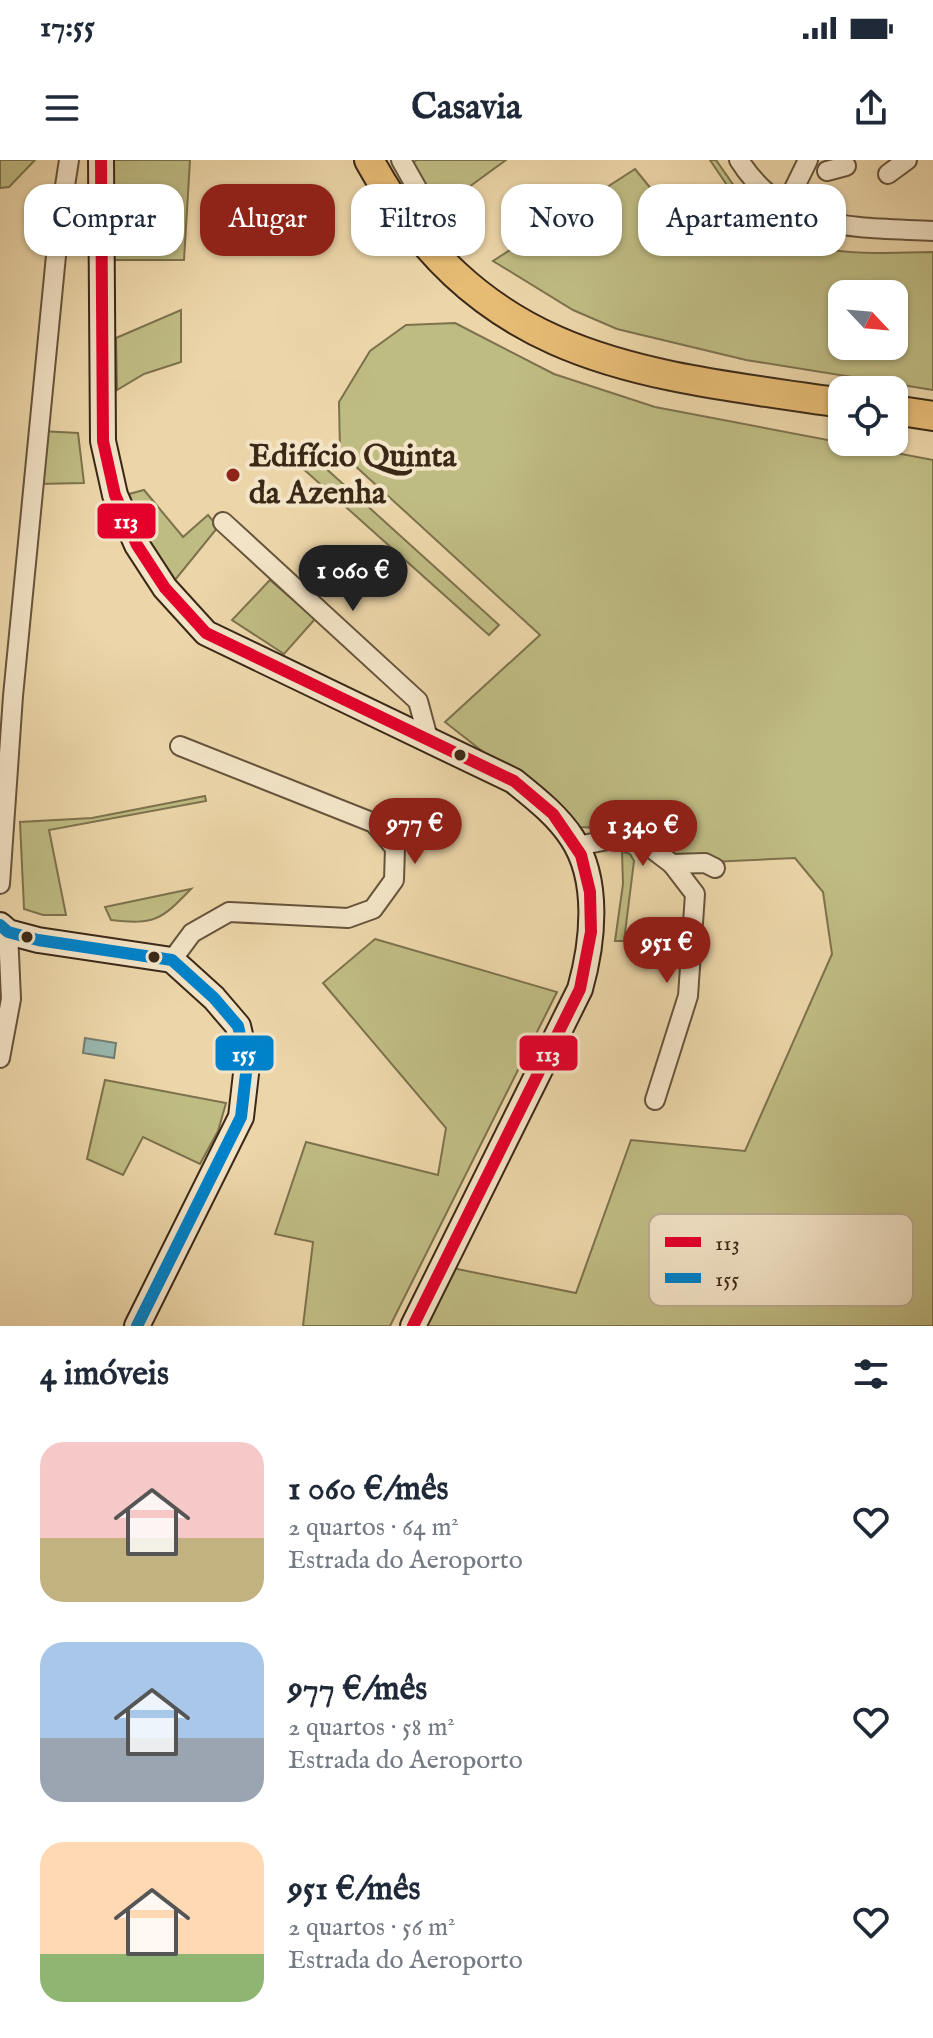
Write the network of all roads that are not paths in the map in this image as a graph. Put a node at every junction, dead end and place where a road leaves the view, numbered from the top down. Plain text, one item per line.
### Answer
1 (101, 160) edge
2 (369, 160) edge
3 (401, 160) edge
4 (739, 160) edge
5 (808, 160) edge
6 (907, 160) edge
7 (69, 164) edge
8 (846, 166) dead end
9 (827, 171) dead end
10 (888, 174) dead end
11 (415, 184) edge
12 (758, 184) edge
13 (796, 184) edge
14 (846, 227) edge
15 (933, 231) edge
16 (828, 401) edge
17 (908, 412) edge
18 (933, 416) edge
19 (223, 522) dead end
20 (6, 692) edge
21 (428, 738) junction
22 (180, 746) dead end
23 (577, 846) junction
24 (672, 864) junction
25 (715, 868) dead end
26 (0, 884) edge
27 (4, 929) edge
28 (172, 960) junction
29 (0, 1058) edge
30 (655, 1100) dead end
31 (137, 1326) edge
32 (413, 1326) edge

1 - 21 main road
2 - 16 main road
3 - 11 street
4 - 12 street
5 - 13 street
6 - 10 street
7 - 20 street
8 - 9 street
14 - 15 street
17 - 18 main road
19 - 21 street
20 - 26 street
21 - 23 main road
22 - 28 street
23 - 24 street
23 - 32 main road
24 - 25 street
24 - 30 street
27 - 28 main road
27 - 29 street
28 - 31 main road

